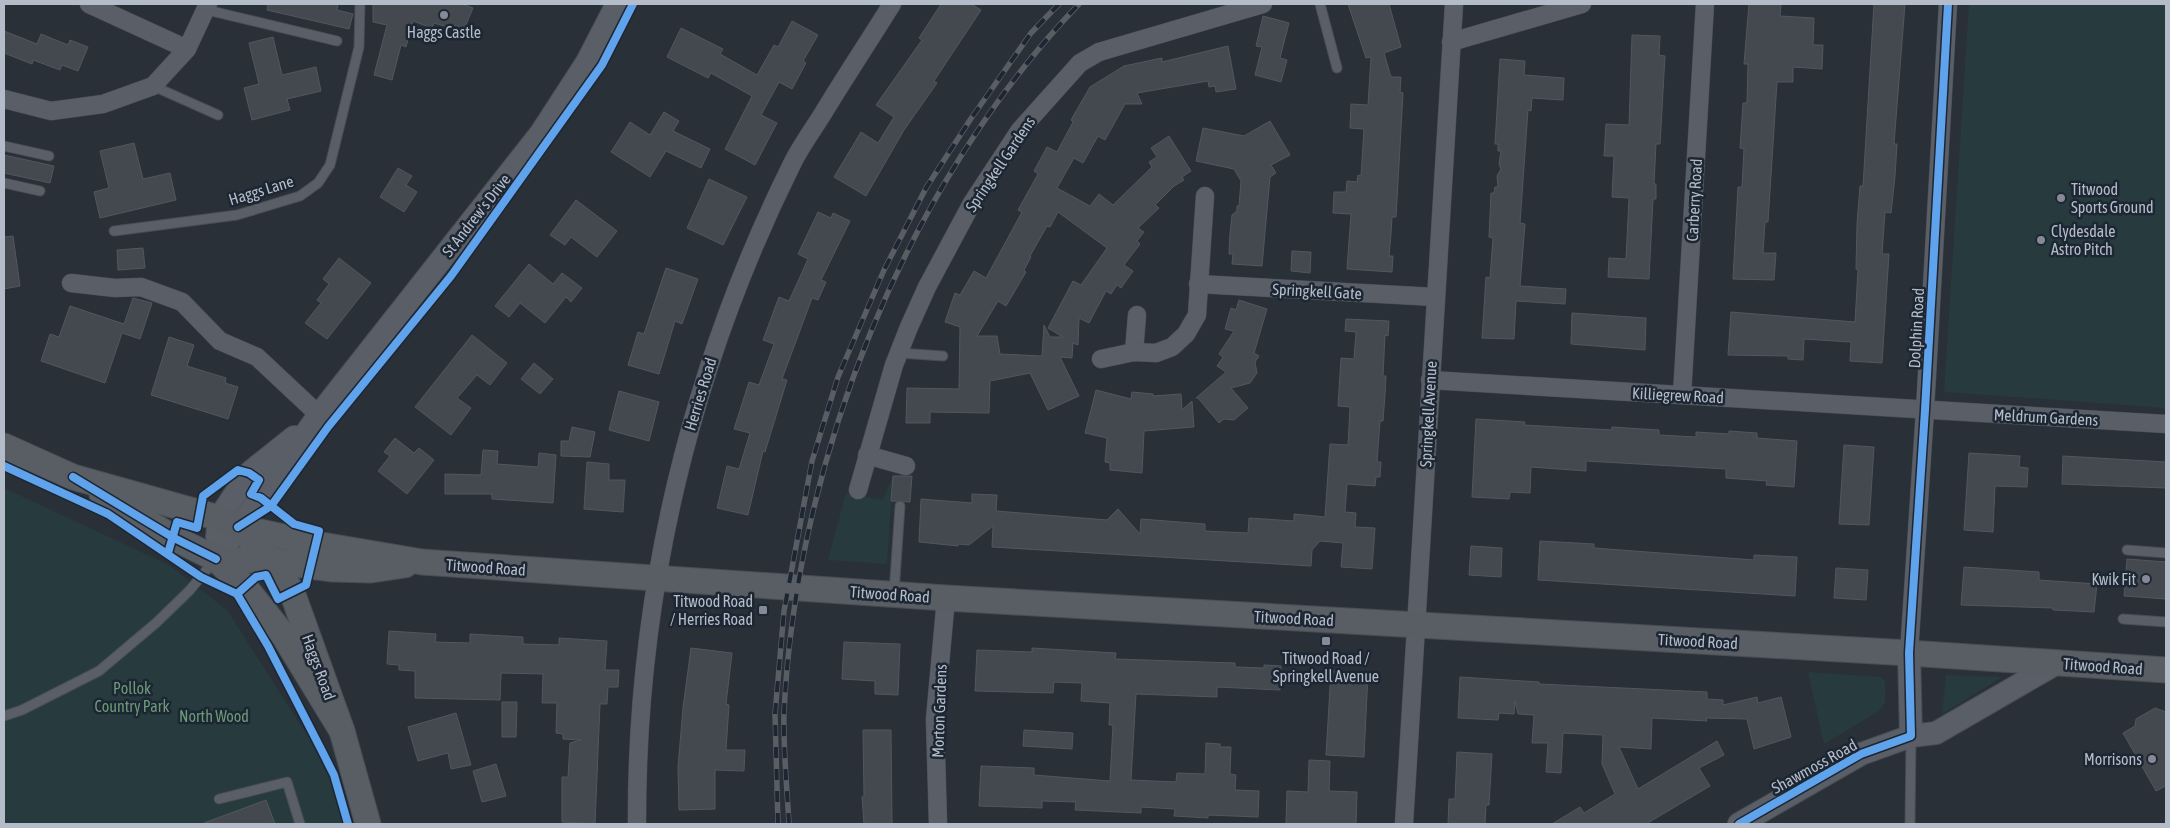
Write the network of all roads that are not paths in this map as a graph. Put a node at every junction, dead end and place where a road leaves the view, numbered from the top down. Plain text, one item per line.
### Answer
1 (89, 4) edge
2 (360, 4) edge
3 (617, 4) edge
4 (892, 4) edge
5 (1263, 4) edge
6 (1320, 4) edge
7 (1454, 4) edge
8 (1582, 4) edge
9 (1705, 4) edge
10 (1948, 4) edge
11 (208, 7) edge
12 (337, 41) dead end
13 (1451, 42) junction
14 (187, 49) junction
15 (1337, 68) dead end
16 (153, 86) junction
17 (4, 99) edge
18 (218, 115) dead end
19 (4, 146) edge
20 (49, 156) dead end
21 (4, 183) edge
22 (40, 191) dead end
23 (1206, 196) dead end
24 (114, 232) dead end
25 (71, 283) dead end
26 (1198, 284) junction
27 (1435, 297) junction
28 (1136, 315) dead end
29 (1134, 352) junction
30 (899, 353) junction
31 (943, 356) dead end
32 (1102, 359) dead end
33 (1430, 380) junction
34 (1682, 395) junction
35 (1926, 410) junction
36 (319, 415) junction
37 (2166, 424) edge
38 (4, 446) edge
39 (867, 455) junction
40 (906, 466) dead end
41 (73, 477) junction
42 (858, 490) dead end
43 (900, 506) dead end
44 (228, 523) junction
45 (2127, 550) dead end
46 (2166, 552) edge
47 (216, 559) junction
48 (273, 561) junction
49 (422, 562) junction
50 (656, 579) junction
51 (894, 594) junction
52 (946, 598) junction
53 (2123, 619) dead end
54 (2166, 622) edge
55 (1415, 625) junction
56 (1909, 653) junction
57 (2057, 662) junction
58 (2166, 670) edge
59 (4, 716) edge
60 (342, 731) junction
61 (1911, 736) junction
62 (219, 799) dead end
63 (300, 824) edge
64 (368, 824) edge
65 (637, 824) edge
66 (938, 824) edge
67 (1404, 824) edge
68 (1739, 824) edge
69 (1910, 824) edge

1 - 14 street
2 - 24 lane, Haggs Lane
3 - 36 street, St Andrew's Drive
4 - 50 street, Herries Road
5 - 30 street, Springkell Gardens
6 - 15 lane
7 - 13 street, Springkell Avenue
8 - 13 street
9 - 34 street, Carberry Road
10 - 35 street, Dolphin Road
11 - 12 lane
11 - 14 street
13 - 27 street, Springkell Avenue
14 - 16 street
16 - 17 street
16 - 18 lane
19 - 20 lane
21 - 22 lane
23 - 26 street
25 - 36 street
26 - 27 street, Springkell Gate
26 - 29 street
27 - 33 street, Springkell Avenue
28 - 29 street
29 - 32 street
30 - 31 lane
30 - 39 street, Springkell Gardens
33 - 34 street, Killiegrew Road
33 - 55 street, Springkell Avenue
34 - 35 street, Killiegrew Road
35 - 37 street, Meldrum Gardens
35 - 56 street, Dolphin Road
36 - 44 street, St Andrew's Drive
38 - 41 main road
39 - 40 street
39 - 42 street, Springkell Gardens
41 - 44 main road, Titwood Road
41 - 47 main road
43 - 51 lane
44 - 47 street, St Andrew's Drive
44 - 48 main road, Haggs Road
44 - 49 main road, Titwood Road
45 - 46 lane
47 - 48 main road, Titwood Road
47 - 59 lane
47 - 60 main road
48 - 49 main road, Titwood Road
48 - 60 main road, Haggs Road
49 - 50 main road, Titwood Road
50 - 51 main road, Titwood Road
50 - 65 street, Herries Road
51 - 52 main road, Titwood Road
52 - 55 main road, Titwood Road
52 - 66 street, Morton Gardens
53 - 54 lane
55 - 56 main road, Titwood Road
55 - 67 street, Springkell Avenue
56 - 57 main road, Titwood Road
56 - 61 street
57 - 58 main road, Titwood Road
57 - 61 street, Shawmoss Road
60 - 64 main road, Haggs Road
61 - 68 street, Shawmoss Road
61 - 69 lane
62 - 63 lane

